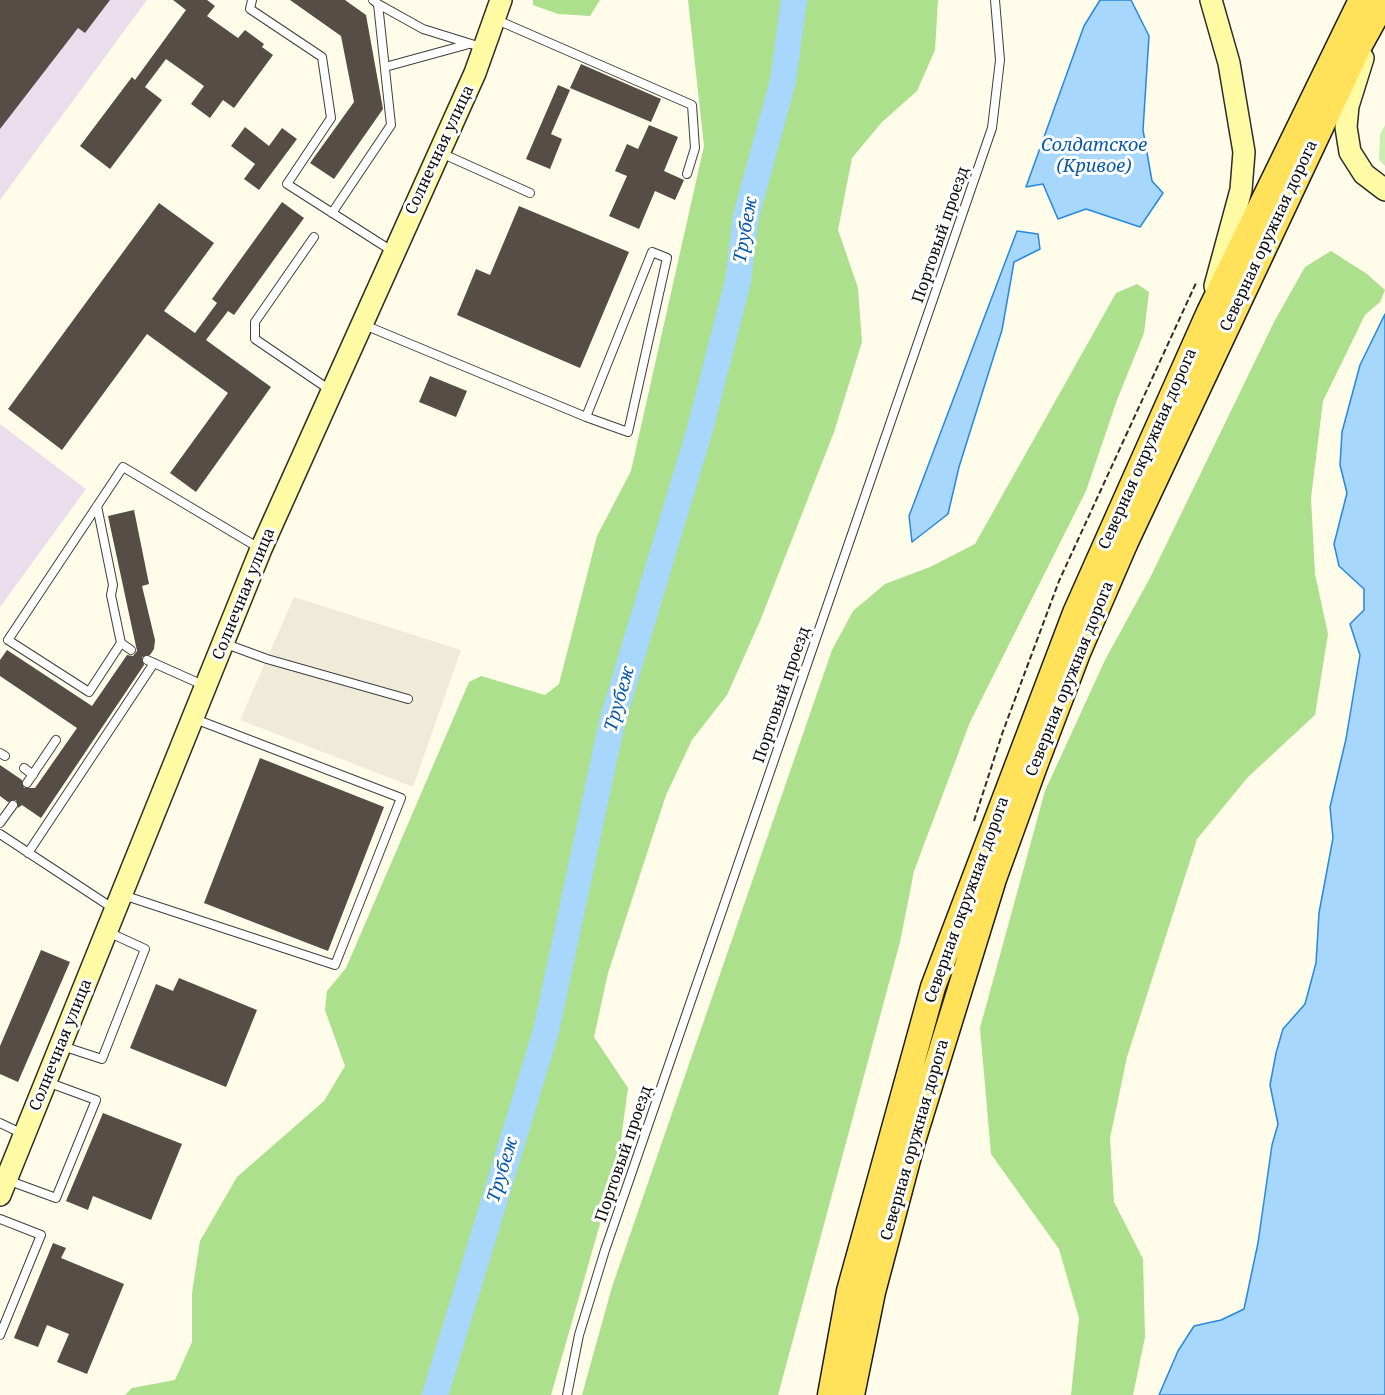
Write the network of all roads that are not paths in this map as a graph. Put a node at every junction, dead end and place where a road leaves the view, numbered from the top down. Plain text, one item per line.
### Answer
1 (252, 0) edge
2 (995, 0) edge
3 (1211, 0) edge
4 (376, 2) edge
5 (1374, 5) edge
6 (498, 9) edge
7 (477, 46) junction
8 (385, 67) junction
9 (440, 153) junction
10 (687, 174) dead end
11 (1385, 190) edge
12 (530, 193) dead end
13 (332, 213) junction
14 (314, 237) dead end
15 (393, 252) junction
16 (1209, 312) junction
17 (361, 323) junction
18 (331, 391) junction
19 (586, 417) junction
20 (97, 506) junction
21 (261, 549) junction
22 (121, 643) junction
23 (224, 644) junction
24 (131, 650) dead end
25 (207, 686) junction
26 (408, 699) dead end
27 (194, 718) junction
28 (56, 740) dead end
29 (24, 768) dead end
30 (33, 775) junction
31 (27, 783) dead end
32 (13, 805) dead end
33 (0, 823) edge
34 (0, 834) edge
35 (28, 853) junction
36 (119, 902) junction
37 (107, 931) junction
38 (60, 1046) junction
39 (46, 1081) junction
40 (0, 1123) edge
41 (24, 1134) junction
42 (3, 1187) edge
43 (0, 1219) edge
44 (0, 1335) edge
45 (567, 1395) edge
46 (830, 1395) edge
47 (852, 1395) edge

1 - 13 lane
2 - 45 lane, Портовый проезд
3 - 16 main road
4 - 7 lane
4 - 8 lane
5 - 11 main road
5 - 16 main road, Северная окружная дорога
5 - 47 main road, Северная оружная дорога
6 - 7 main road, Солнечная улица
6 - 10 lane
7 - 8 lane
7 - 9 main road, Солнечная улица
8 - 13 lane
9 - 12 lane
9 - 15 main road, Солнечная улица
13 - 15 lane
14 - 18 lane
15 - 17 main road, Солнечная улица
16 - 46 main road, Северная окружная дорога
17 - 18 main road, Солнечная улица
17 - 19 lane
18 - 21 main road, Солнечная улица
19 - 19 lane
20 - 21 lane
20 - 22 lane
20 - 22 lane
21 - 23 main road, Солнечная улица
22 - 24 lane
23 - 25 main road, Солнечная улица
23 - 26 lane
25 - 27 main road, Солнечная улица
25 - 35 lane
27 - 36 main road, Солнечная улица
27 - 36 lane
28 - 30 lane
29 - 30 lane
30 - 31 lane
32 - 33 lane
34 - 35 lane
35 - 36 lane
36 - 37 main road, Солнечная улица
37 - 38 main road, Солнечная улица
37 - 38 lane
38 - 39 main road, Солнечная улица
39 - 41 main road, Солнечная улица
39 - 42 lane
40 - 41 lane
41 - 42 main road, Солнечная улица
43 - 44 lane

